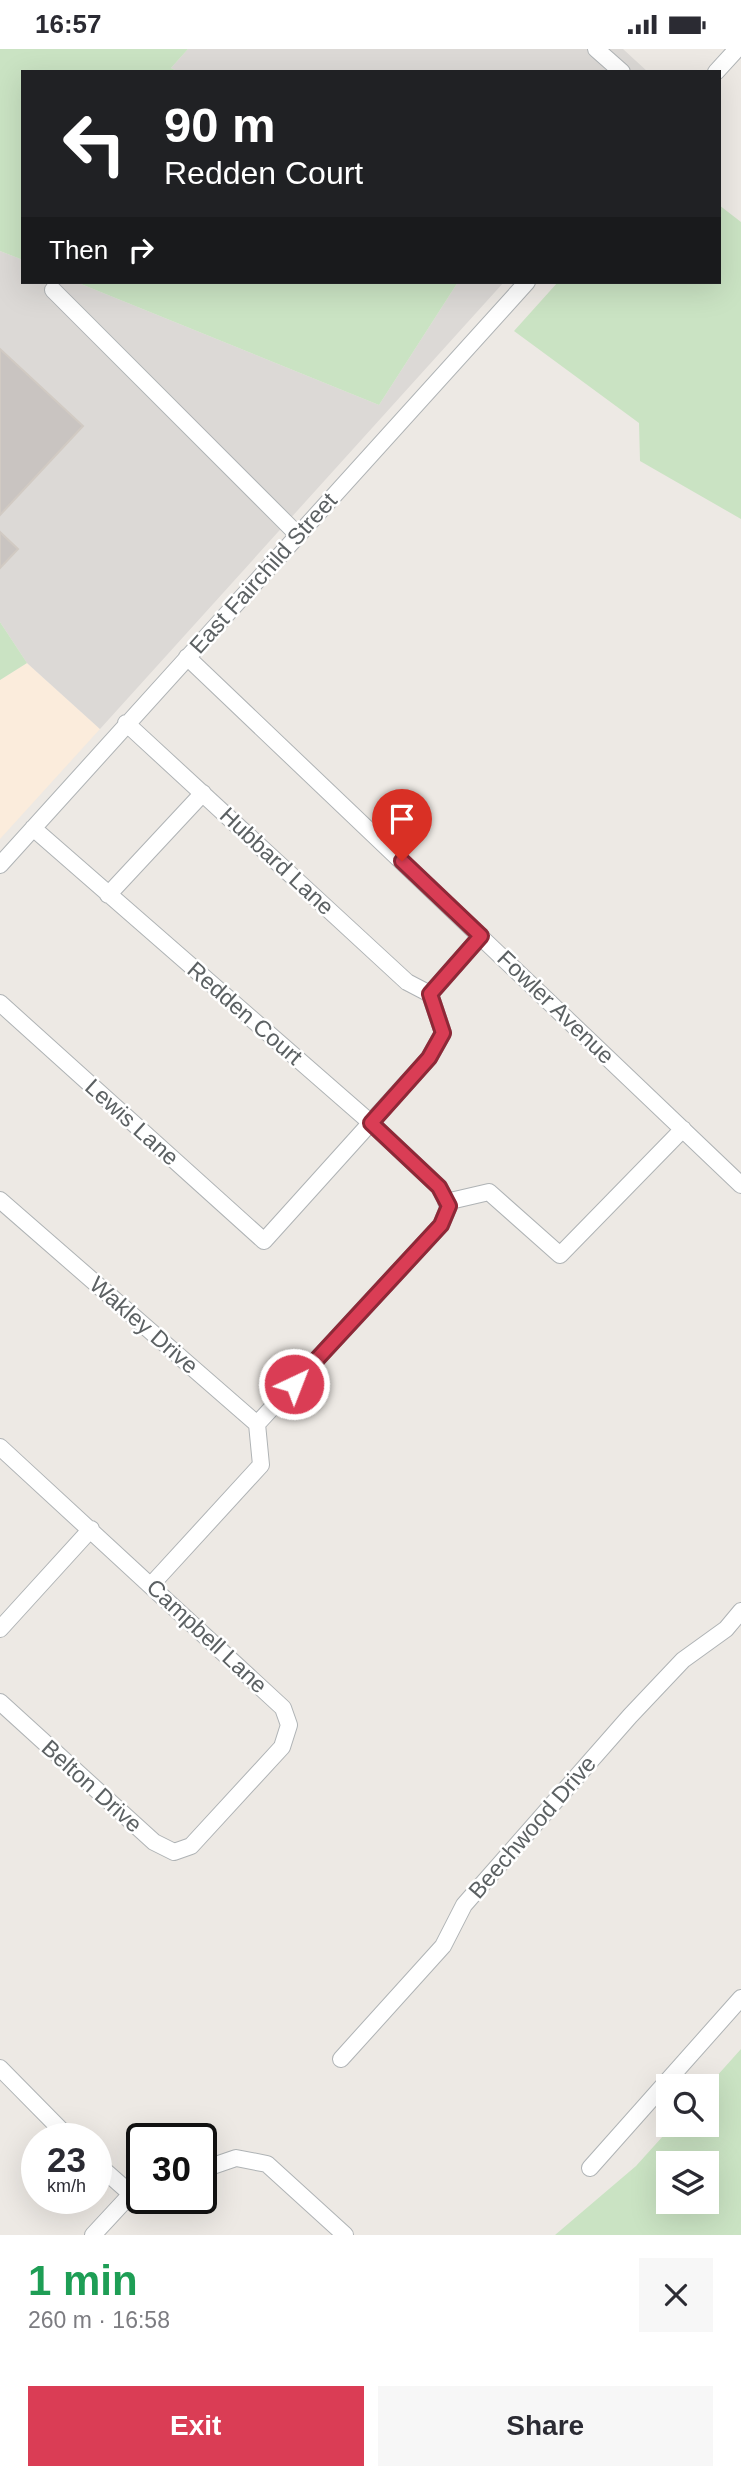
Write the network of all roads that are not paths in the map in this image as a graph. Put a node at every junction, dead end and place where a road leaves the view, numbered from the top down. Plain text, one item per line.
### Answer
1 (596, 49) edge
2 (737, 49) edge
3 (620, 70) edge
4 (718, 70) edge
5 (525, 284) edge
6 (53, 291) dead end
7 (298, 535) junction
8 (187, 657) junction
9 (127, 723) junction
10 (203, 793) junction
11 (33, 828) junction
12 (0, 865) edge
13 (108, 895) junction
14 (481, 936) junction
15 (430, 994) junction
16 (2, 1009) edge
17 (371, 1123) junction
18 (683, 1129) junction
19 (741, 1185) edge
20 (0, 1200) edge
21 (447, 1204) junction
22 (257, 1424) junction
23 (0, 1447) edge
24 (91, 1529) junction
25 (152, 1584) junction
26 (741, 1611) edge
27 (0, 1629) edge
28 (0, 1702) edge
29 (191, 1846) joint
30 (741, 1998) edge
31 (341, 2059) dead end
32 (0, 2068) edge
33 (54, 2123) edge
34 (217, 2165) edge
35 (590, 2168) dead end
36 (126, 2203) edge
37 (93, 2235) edge
38 (345, 2235) edge

1 - 3 street
2 - 4 street
5 - 7 street, East Fairchild Street
6 - 7 street
7 - 8 street, East Fairchild Street
8 - 9 street, East Fairchild Street
8 - 14 street, Fowler Avenue
9 - 10 street, Hubbard Lane
9 - 11 street, East Fairchild Street
10 - 13 street
10 - 15 street, Hubbard Lane
11 - 12 street, East Fairchild Street
11 - 13 street, Redden Court
13 - 17 street, Redden Court
14 - 15 street
14 - 18 street, Fowler Avenue
15 - 17 street
16 - 17 street, Lewis Lane
17 - 21 street, Redden Court
18 - 19 street, Fowler Avenue
18 - 21 street
20 - 22 street, Wakley Drive
21 - 22 street
22 - 25 street
23 - 24 street, Campbell Lane
24 - 25 street, Campbell Lane
24 - 27 street
25 - 29 street, Campbell Lane
26 - 31 street, Beechwood Drive
28 - 29 street, Belton Drive
30 - 35 street
32 - 33 street
34 - 38 street
36 - 37 street

